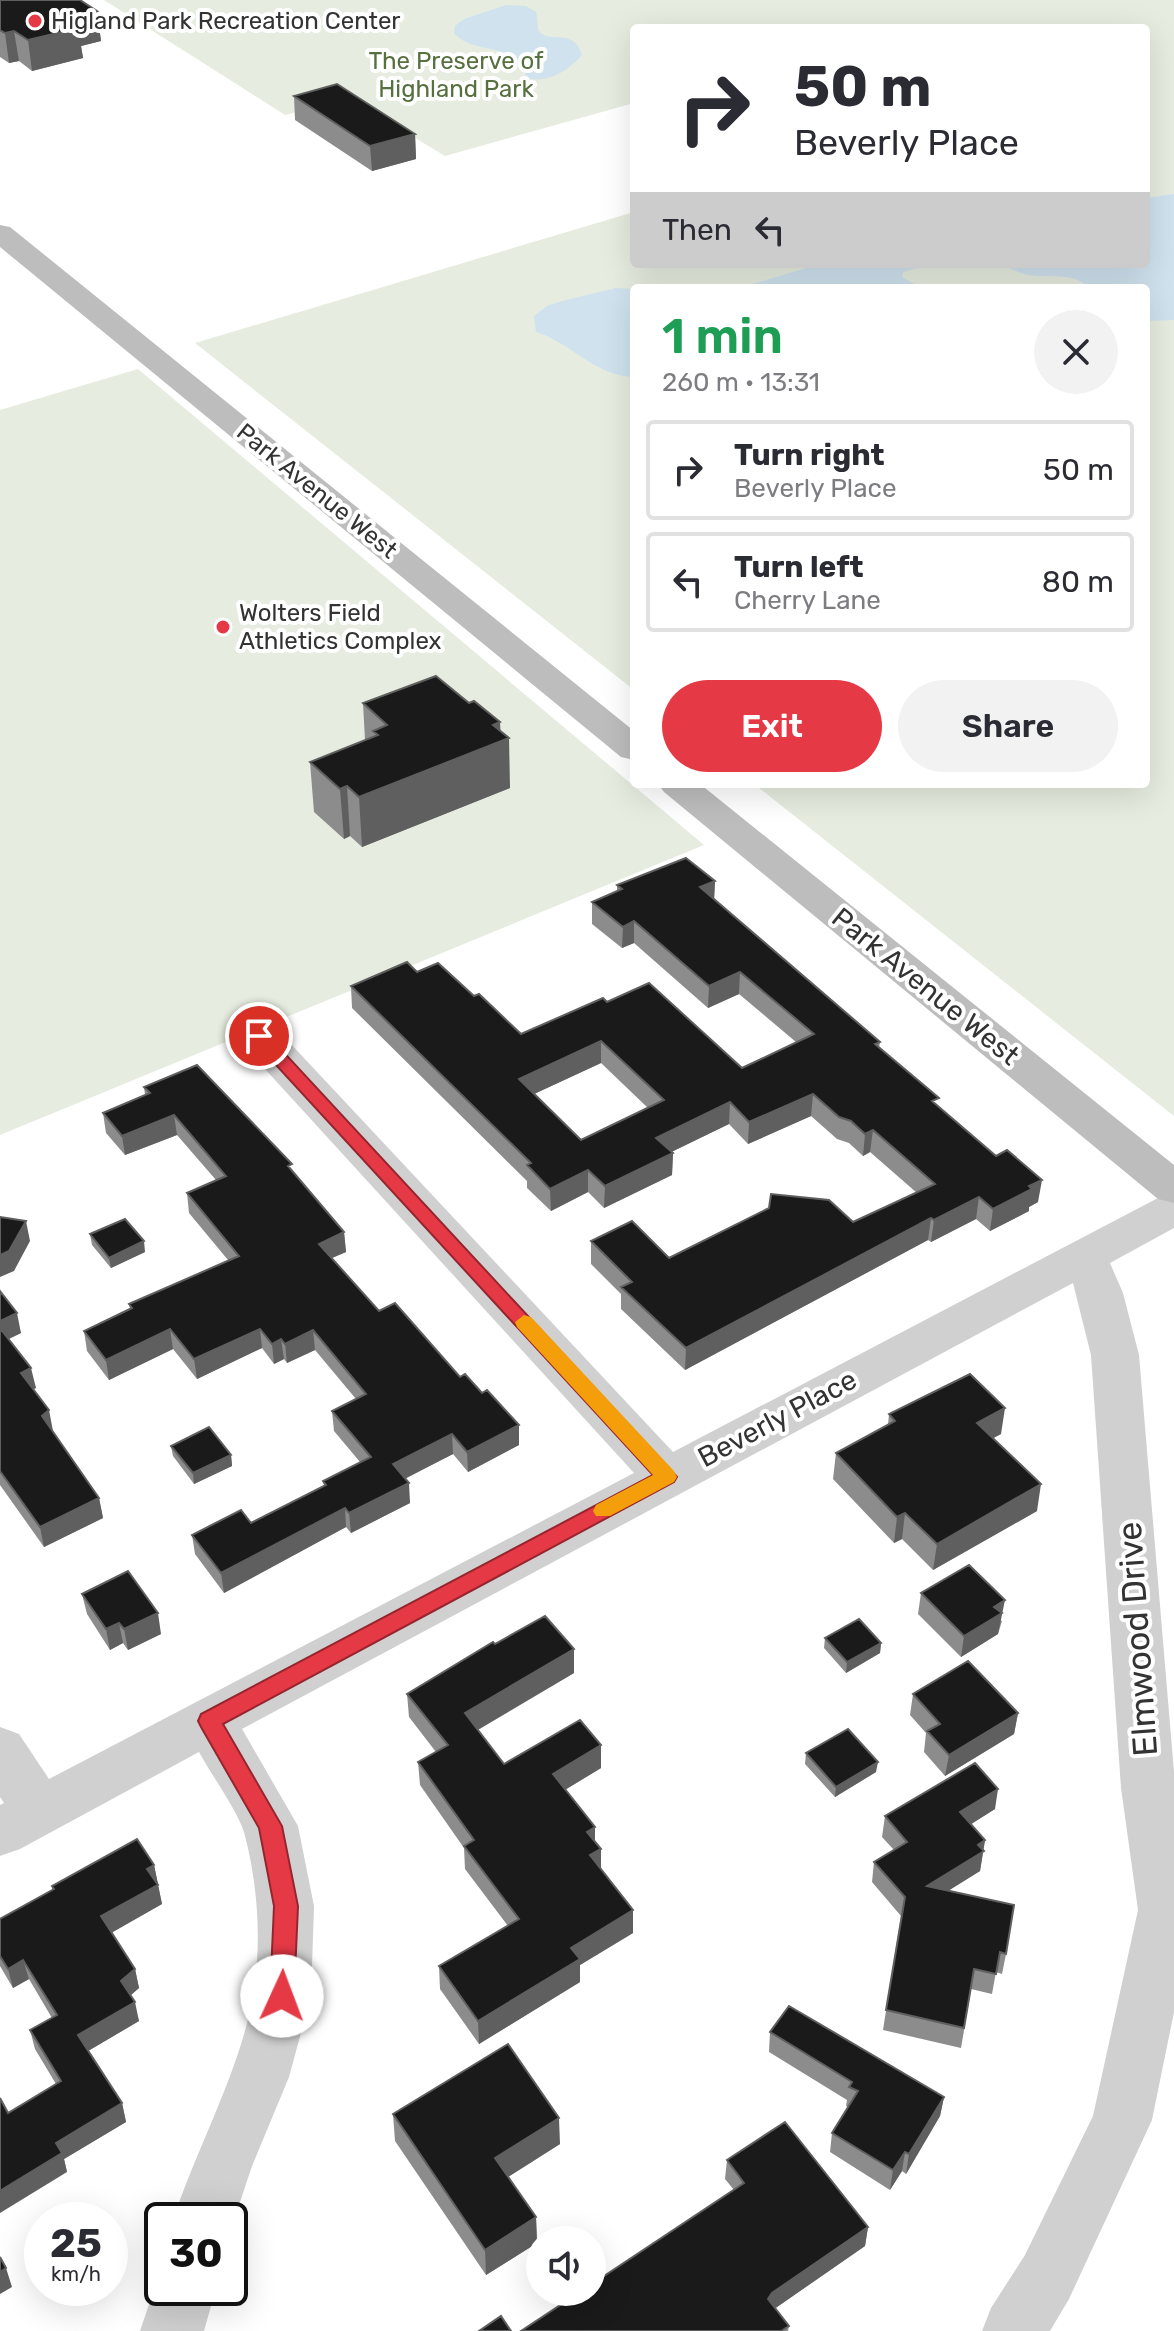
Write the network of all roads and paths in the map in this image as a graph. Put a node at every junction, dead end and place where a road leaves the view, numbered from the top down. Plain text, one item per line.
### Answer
1 (0, 233) edge
2 (630, 746) edge
3 (682, 788) edge
4 (259, 1036) dead end
5 (1174, 1188) edge
6 (1174, 1209) edge
7 (1084, 1257) junction
8 (667, 1477) junction
9 (209, 1721) junction
10 (0, 1750) edge
11 (19, 1822) edge
12 (1170, 1921) edge
13 (210, 2202) edge
14 (179, 2306) edge
15 (172, 2331) edge
16 (1014, 2331) edge

1 - 2 street, Park Avenue West
3 - 5 street, Park Avenue West
4 - 8 street
6 - 7 street, Beverly Place
7 - 8 street, Beverly Place
7 - 12 street, Elmwood Drive
8 - 9 street, Beverly Place
9 - 11 street, Beverly Place
9 - 13 street
10 - 11 street
12 - 16 street, Elmwood Drive
14 - 15 street

